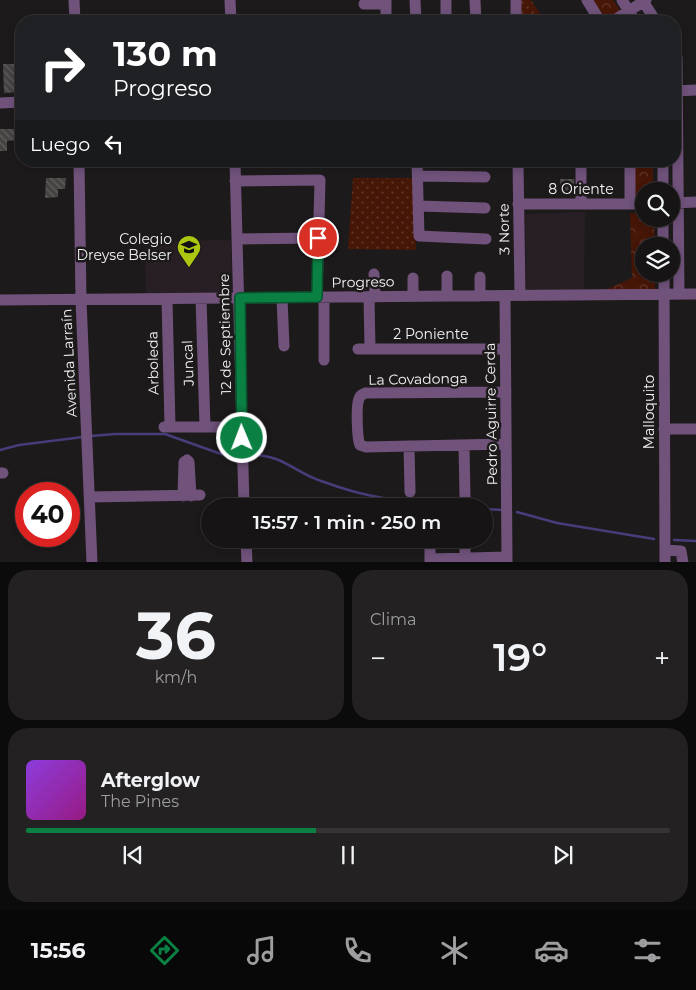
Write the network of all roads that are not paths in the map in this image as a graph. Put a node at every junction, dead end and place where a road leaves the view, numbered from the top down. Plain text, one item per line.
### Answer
1 (74, 0) edge
2 (230, 0) edge
3 (415, 0) edge
4 (446, 0) edge
5 (475, 0) edge
6 (516, 0) edge
7 (587, 0) edge
8 (622, 0) edge
9 (644, 1) edge
10 (386, 2) edge
11 (364, 4) dead end
12 (629, 11) junction
13 (75, 15) edge
14 (231, 15) edge
15 (386, 15) edge
16 (416, 15) edge
17 (446, 15) edge
18 (476, 15) edge
19 (516, 15) edge
20 (596, 15) edge
21 (623, 15) edge
22 (631, 15) edge
23 (652, 15) edge
24 (696, 90) edge
25 (681, 91) edge
26 (15, 102) edge
27 (0, 103) edge
28 (79, 167) edge
29 (235, 167) edge
30 (417, 167) edge
31 (518, 167) edge
32 (581, 167) edge
33 (630, 167) edge
34 (663, 167) edge
35 (675, 167) edge
36 (418, 176) junction
37 (485, 177) dead end
38 (235, 181) junction
39 (663, 182) edge
40 (675, 182) edge
41 (696, 202) edge
42 (680, 203) edge
43 (518, 204) junction
44 (581, 204) junction
45 (630, 204) junction
46 (635, 204) edge
47 (418, 206) junction
48 (485, 208) dead end
49 (676, 227) edge
50 (318, 238) junction
51 (237, 239) junction
52 (486, 239) dead end
53 (374, 274) dead end
54 (447, 276) dead end
55 (480, 277) dead end
56 (413, 278) dead end
57 (664, 282) edge
58 (664, 294) junction
59 (679, 294) junction
60 (696, 294) edge
61 (520, 295) junction
62 (413, 296) junction
63 (447, 296) junction
64 (480, 296) junction
65 (505, 296) junction
66 (320, 297) junction
67 (372, 297) junction
68 (201, 298) junction
69 (240, 298) junction
70 (282, 298) junction
71 (167, 299) junction
72 (0, 300) edge
73 (81, 300) junction
74 (284, 346) dead end
75 (505, 349) junction
76 (324, 360) dead end
77 (506, 392) junction
78 (205, 427) junction
79 (242, 427) junction
80 (696, 429) edge
81 (664, 430) junction
82 (506, 444) junction
83 (464, 445) junction
84 (409, 446) junction
85 (410, 492) dead end
86 (191, 496) dead end
87 (90, 497) junction
88 (465, 497) dead end
89 (244, 498) edge
90 (246, 548) edge
91 (430, 548) edge
92 (465, 548) edge
93 (665, 550) junction
94 (465, 558) junction
95 (507, 560) edge
96 (430, 561) edge
97 (92, 562) edge
98 (247, 562) edge
99 (665, 562) edge
100 (683, 562) edge

1 - 13 street
2 - 14 street
3 - 16 street
4 - 17 street
5 - 18 street
6 - 19 street
7 - 20 street
8 - 12 street
9 - 12 street
9 - 23 street
10 - 11 street
10 - 15 street
12 - 21 street
12 - 22 street
24 - 25 street
26 - 27 street
28 - 73 street, Avenida Larraín
29 - 38 street, 12 de Septiembre
30 - 36 street
31 - 43 street, 3 Norte
32 - 44 street
33 - 45 street
34 - 39 street
35 - 40 street
36 - 37 street
36 - 47 street
38 - 50 street
38 - 51 street, 12 de Septiembre
41 - 42 street
43 - 44 street, 8 Oriente
43 - 61 street, 3 Norte
44 - 45 street, 8 Oriente
45 - 46 street, 8 Oriente
47 - 48 street
47 - 52 street
49 - 59 street
50 - 51 street
50 - 66 street
51 - 69 street, 12 de Septiembre
53 - 67 street
54 - 63 street
55 - 64 street
56 - 62 street
57 - 58 street, Malloquito
58 - 59 street, Progreso
58 - 61 street, Progreso
58 - 81 street, Malloquito
59 - 60 street, Progreso
61 - 65 street, Progreso
62 - 63 street, Progreso
62 - 67 street, Progreso
63 - 64 street, Progreso
64 - 65 street, Progreso
65 - 75 street, Pedro Aguirre Cerda
66 - 67 street, Progreso
66 - 70 street, Progreso
66 - 76 street
67 - 75 street, 2 Poniente
68 - 69 street, Progreso
68 - 71 street, Progreso
68 - 78 street, Juncal
69 - 70 street, Progreso
69 - 79 street, 12 de Septiembre
70 - 74 street
71 - 73 street, Progreso
71 - 78 street, Arboleda
72 - 73 street, Progreso
73 - 87 street, Avenida Larraín
75 - 77 street, Pedro Aguirre Cerda
77 - 82 street, Pedro Aguirre Cerda
77 - 84 street, La Covadonga
78 - 79 street
79 - 89 street, 12 de Septiembre
80 - 81 street
81 - 93 street, Malloquito
82 - 83 street
82 - 95 street, Pedro Aguirre Cerda
83 - 84 street
83 - 88 street
84 - 85 street
86 - 87 street
87 - 97 street, Avenida Larraín
90 - 98 street
91 - 96 street
92 - 94 street
93 - 99 street, Malloquito
93 - 100 street
94 - 95 street
94 - 96 street

